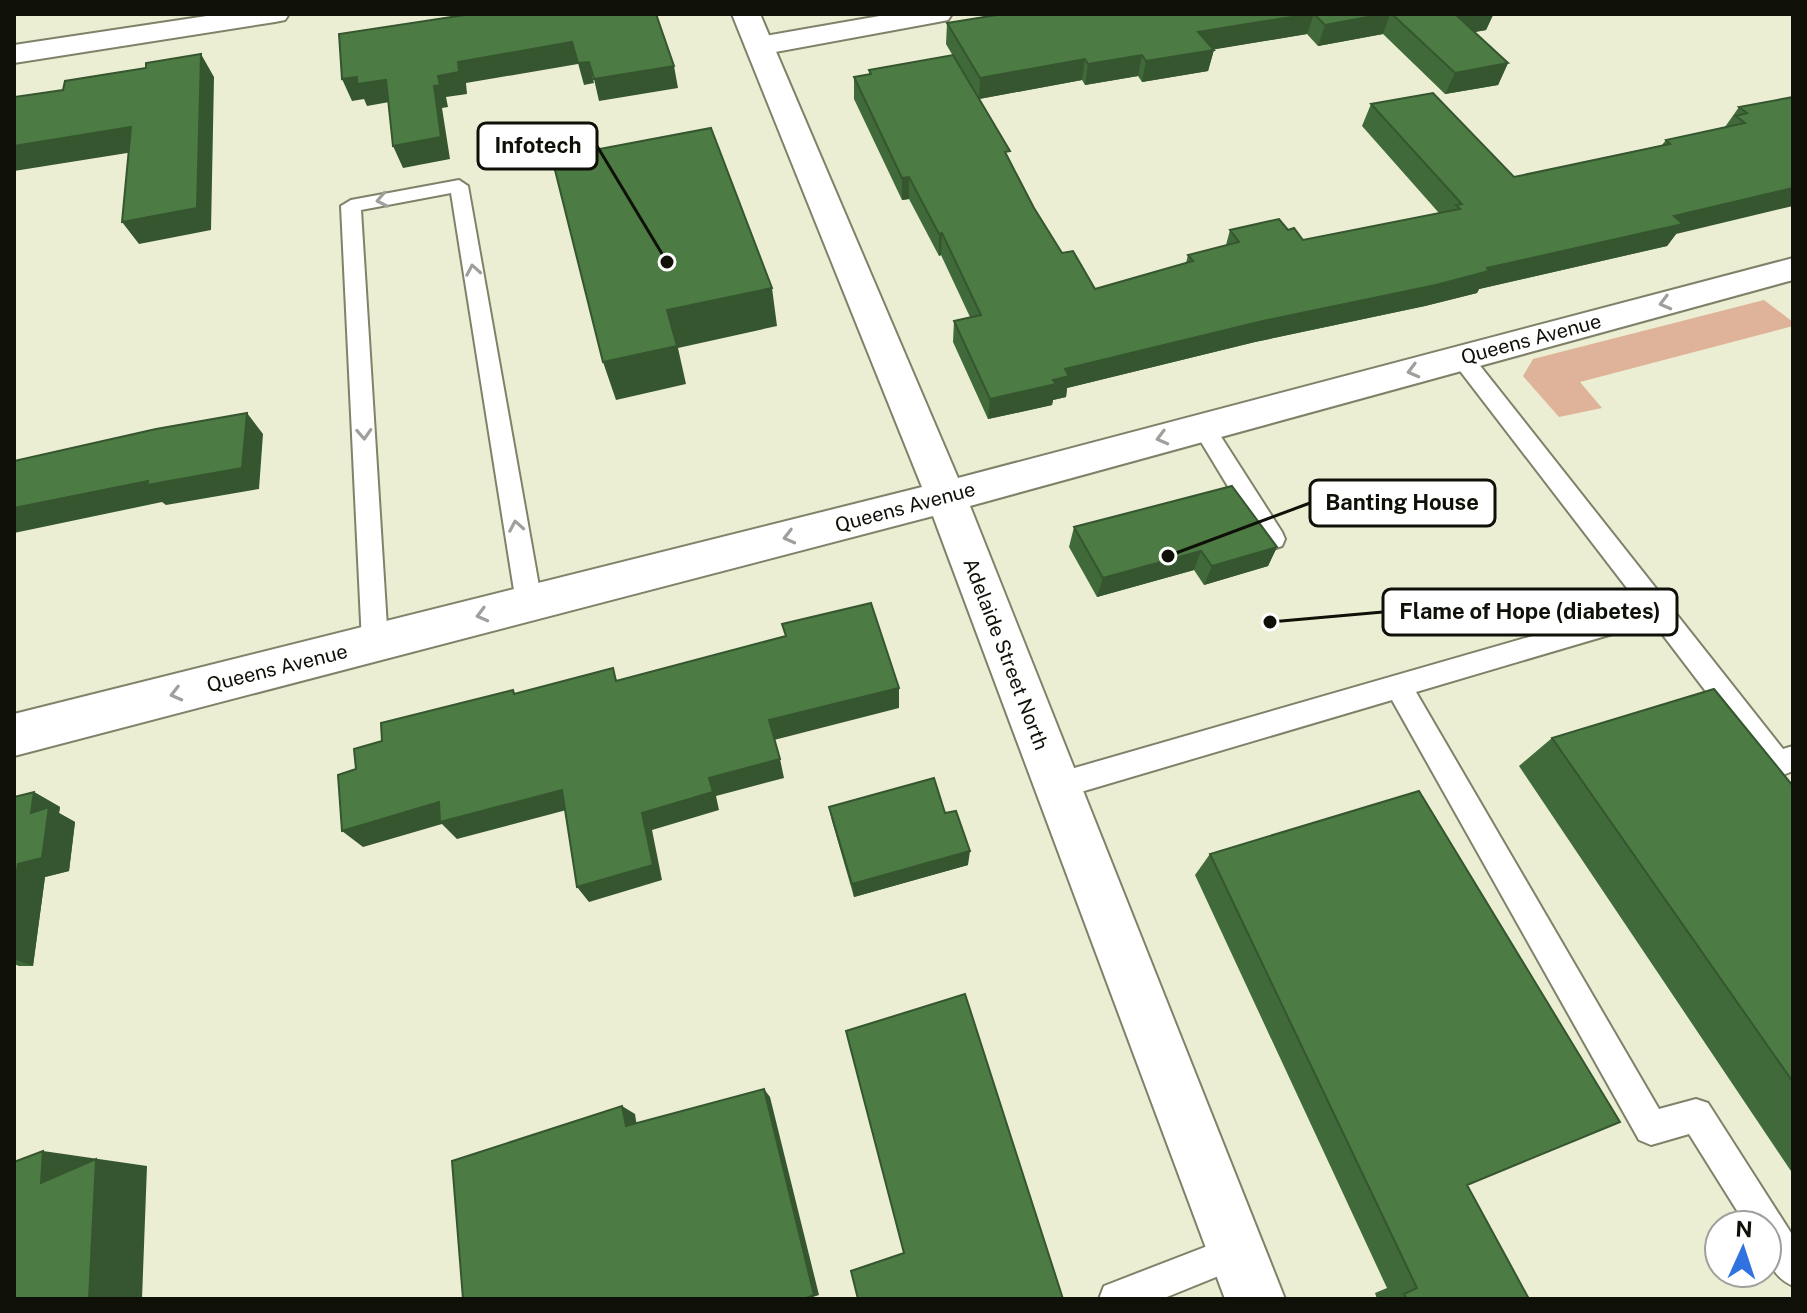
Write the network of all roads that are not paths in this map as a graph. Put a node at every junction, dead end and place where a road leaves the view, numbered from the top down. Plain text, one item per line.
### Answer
1 (275, 14) edge
2 (746, 14) edge
3 (938, 14) edge
4 (759, 46) junction
5 (14, 54) edge
6 (1793, 269) edge
7 (1462, 358) junction
8 (1203, 427) junction
9 (946, 497) junction
10 (1273, 539) edge
11 (529, 603) junction
12 (1659, 610) junction
13 (375, 643) junction
14 (1398, 685) junction
15 (14, 735) edge
16 (1793, 758) edge
17 (1057, 786) junction
18 (1755, 1209) edge
19 (1236, 1252) junction
20 (1117, 1299) edge
21 (1255, 1299) edge

1 - 5 main road
2 - 4 main road, Adelaide Street North
3 - 4 main road
4 - 9 main road, Adelaide Street North
6 -> 7 main road, Queens Avenue
7 -> 8 main road, Queens Avenue
7 - 12 lane
8 -> 9 main road, Queens Avenue
8 - 10 lane
9 -> 11 main road, Queens Avenue
9 - 17 main road, Adelaide Street North
11 -> 13 main road, Queens Avenue
11 -> 13 lane
12 - 14 lane
12 - 16 lane
13 -> 15 main road, Queens Avenue
14 - 17 lane
14 - 18 lane
17 - 19 main road, Adelaide Street North
19 - 20 lane
19 - 21 main road, Adelaide Street North

